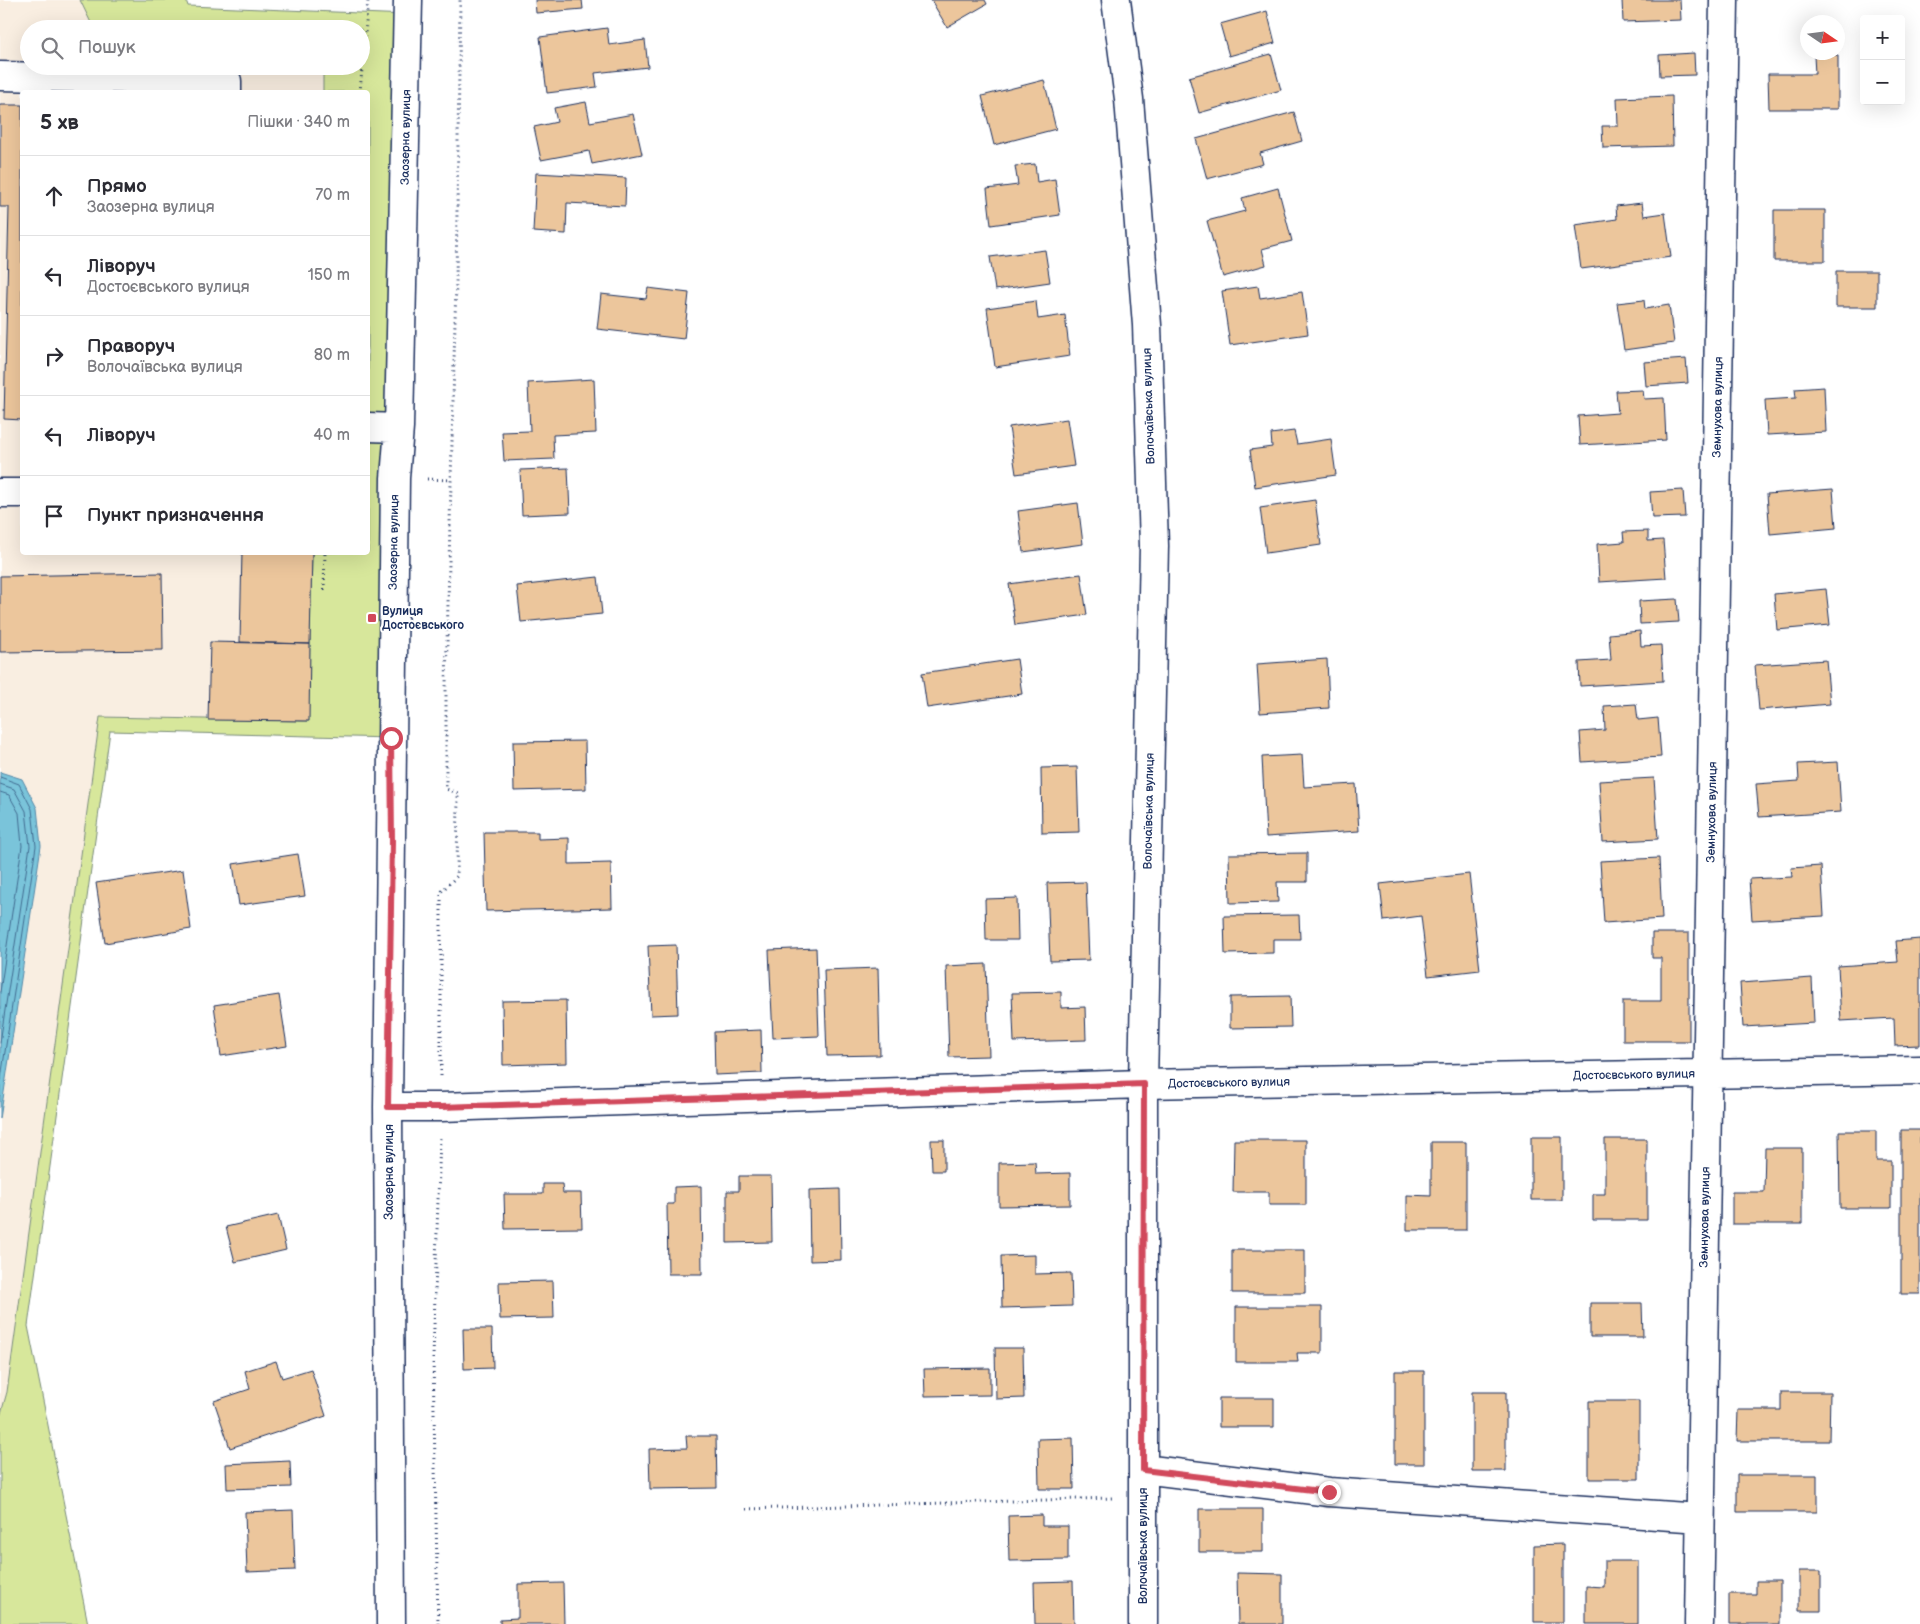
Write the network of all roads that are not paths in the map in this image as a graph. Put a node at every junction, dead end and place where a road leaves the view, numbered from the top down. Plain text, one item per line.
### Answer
1 (408, 0) edge
2 (1116, 0) edge
3 (1724, 0) edge
4 (0, 76) edge
5 (227, 90) edge
6 (370, 427) edge
7 (399, 428) junction
8 (0, 493) edge
9 (20, 494) edge
10 (1920, 1070) edge
11 (1708, 1074) junction
12 (1144, 1084) junction
13 (388, 1107) junction
14 (1143, 1470) junction
15 (1700, 1518) junction
16 (391, 1624) edge
17 (1143, 1624) edge
18 (1699, 1624) edge

1 - 7 street, Заозерна вулиця
2 - 12 street, Волочаївська вулиця
3 - 11 street, Земнухова вулиця
4 - 5 street
6 - 7 street
7 - 13 street, Заозерна вулиця
8 - 9 street
10 - 11 street, Достоєвського вулиця
11 - 12 street, Достоєвського вулиця
11 - 15 street, Земнухова вулиця
12 - 13 street, Достоєвського вулиця
12 - 14 street, Волочаївська вулиця
13 - 16 street, Заозерна вулиця
14 - 15 street
14 - 17 street, Волочаївська вулиця
15 - 18 street, Земнухова вулиця

